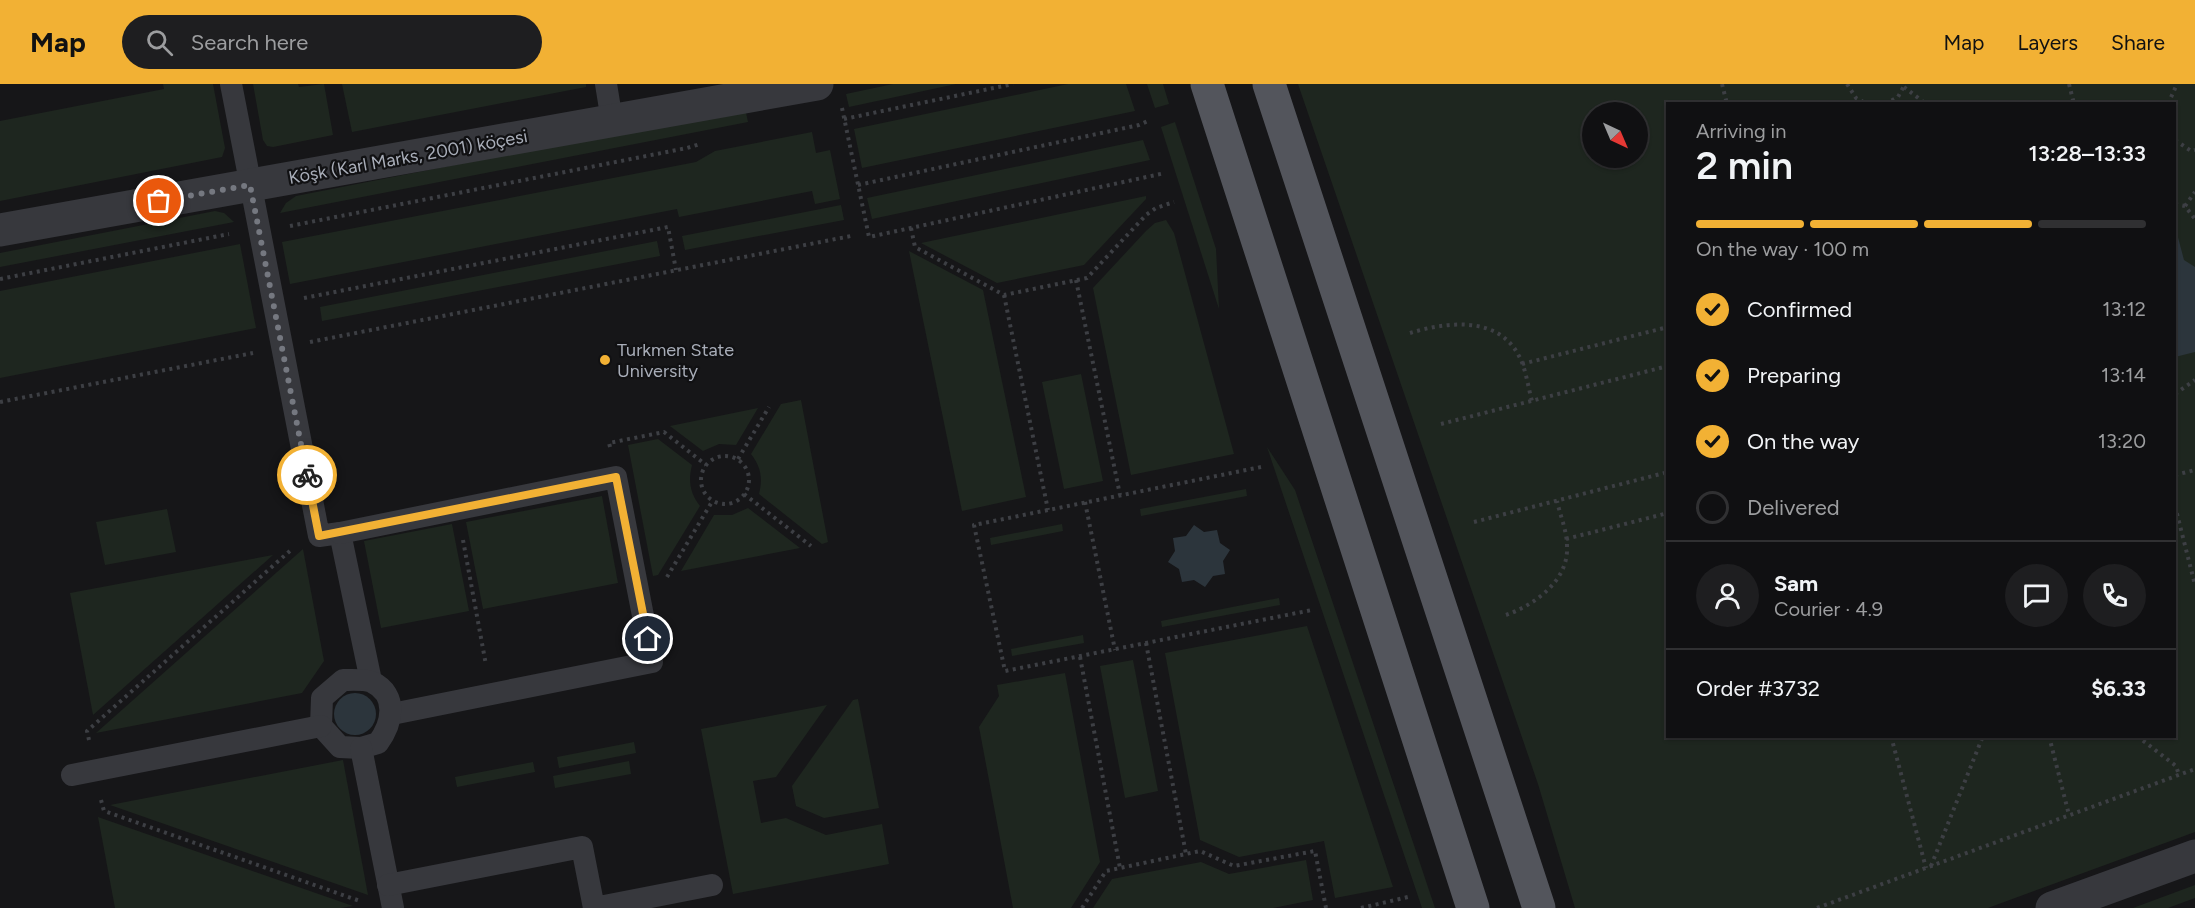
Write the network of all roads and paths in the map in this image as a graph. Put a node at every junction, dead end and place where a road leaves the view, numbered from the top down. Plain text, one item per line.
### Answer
1 (231, 84) edge
2 (606, 84) edge
3 (1013, 84) edge
4 (1207, 84) edge
5 (1269, 84) edge
6 (1722, 84) edge
7 (1847, 84) edge
8 (2069, 84) edge
9 (2177, 84) edge
10 (1904, 86) edge
11 (829, 94) edge
12 (1726, 102) edge
13 (1859, 102) edge
14 (1889, 102) edge
15 (1924, 102) edge
16 (2074, 102) edge
17 (2169, 102) edge
18 (844, 120) junction
19 (612, 121) junction
20 (1148, 122) dead end
21 (709, 140) dead end
22 (2176, 141) edge
23 (2195, 150) edge
24 (1165, 173) dead end
25 (250, 185) junction
26 (858, 185) junction
27 (2195, 192) edge
28 (1174, 202) dead end
29 (2176, 204) edge
30 (2185, 206) junction
31 (2195, 219) edge
32 (281, 228) dead end
33 (910, 228) junction
34 (0, 230) edge
35 (237, 232) dead end
36 (851, 237) dead end
37 (676, 270) junction
38 (0, 279) edge
39 (1076, 280) junction
40 (1004, 295) junction
41 (306, 297) dead end
42 (1666, 328) edge
43 (1410, 333) dead end
44 (310, 342) dead end
45 (257, 352) dead end
46 (1522, 364) junction
47 (1666, 367) edge
48 (2195, 380) edge
49 (2176, 393) edge
50 (1532, 401) junction
51 (0, 402) edge
52 (769, 407) dead end
53 (1441, 424) dead end
54 (738, 459) junction
55 (706, 465) junction
56 (1261, 467) dead end
57 (2195, 470) edge
58 (1666, 473) edge
59 (2176, 475) edge
60 (616, 477) junction
61 (744, 494) junction
62 (1120, 495) junction
63 (713, 500) junction
64 (1557, 501) junction
65 (1086, 502) junction
66 (1048, 510) junction
67 (2176, 510) edge
68 (1666, 514) edge
69 (1474, 522) dead end
70 (330, 534) junction
71 (462, 534) dead end
72 (1566, 539) junction
73 (811, 546) dead end
74 (2195, 585) edge
75 (639, 595) junction
76 (1312, 610) dead end
77 (1506, 615) dead end
78 (1146, 644) junction
79 (1115, 650) junction
80 (1080, 657) junction
81 (371, 681) junction
82 (491, 694) junction
83 (392, 714) junction
84 (321, 726) junction
85 (1892, 738) edge
86 (1982, 738) edge
87 (2050, 738) edge
88 (2140, 738) edge
89 (361, 748) junction
90 (2195, 769) edge
91 (95, 771) junction
92 (72, 775) dead end
93 (2179, 775) junction
94 (2069, 815) junction
95 (1186, 854) junction
96 (2195, 856) edge
97 (1928, 867) junction
98 (1120, 868) junction
99 (388, 885) junction
100 (712, 885) dead end
101 (1408, 897) dead end
102 (362, 908) edge
103 (393, 908) edge
104 (1082, 908) edge
105 (1326, 908) edge
106 (1361, 908) edge
107 (1473, 908) edge
108 (1539, 908) edge
109 (1817, 908) edge
110 (2052, 908) edge

1 - 25 lane
2 - 19 lane
3 - 18 path
4 - 107 main road
5 - 108 main road
6 - 12 path
7 - 13 path
8 - 16 path
9 - 17 path
10 - 14 path
10 - 15 path
11 - 18 path
11 - 19 street, Köşk (Karl Marks, 2001) köçesi
18 - 26 path
19 - 25 street, Köşk (Karl Marks, 2001) köçesi
20 - 26 path
21 - 32 path
22 - 23 path
24 - 33 path
25 - 34 street, Köşk (Karl Marks, 2001) köçesi
25 - 70 lane
26 - 33 path
27 - 30 path
28 - 39 path
29 - 30 path
30 - 31 path
33 - 40 path
35 - 38 path
36 - 37 path
37 - 41 path
37 - 44 path
39 - 40 path
39 - 62 path
40 - 66 path
42 - 46 path
43 - 46 path
45 - 51 path
46 - 50 path
47 - 50 path
48 - 49 path
50 - 53 path
52 - 54 path
54 - 55 path
54 - 61 path
55 - 60 path
55 - 63 path
56 - 62 path
57 - 59 path
58 - 64 path
60 - 70 lane
60 - 75 lane
61 - 63 path
61 - 73 path
62 - 65 path
63 - 75 path
64 - 69 path
64 - 72 path
65 - 66 path
65 - 79 path
66 - 80 path
67 - 74 path
68 - 72 path
70 - 81 lane
70 - 91 path
71 - 82 path
72 - 77 path
75 - 82 lane
76 - 78 path
78 - 79 path
78 - 95 path
79 - 80 path
80 - 98 path
81 - 83 lane
81 - 84 lane
82 - 83 lane
83 - 89 lane
84 - 89 lane
84 - 91 lane
85 - 97 path
86 - 97 path
87 - 94 path
88 - 93 path
89 - 99 lane
90 - 93 path
91 - 92 lane
91 - 102 path
93 - 94 path
94 - 97 path
95 - 98 path
95 - 105 path
96 - 110 street
97 - 109 path
98 - 104 path
99 - 100 lane
99 - 103 lane
101 - 106 path

